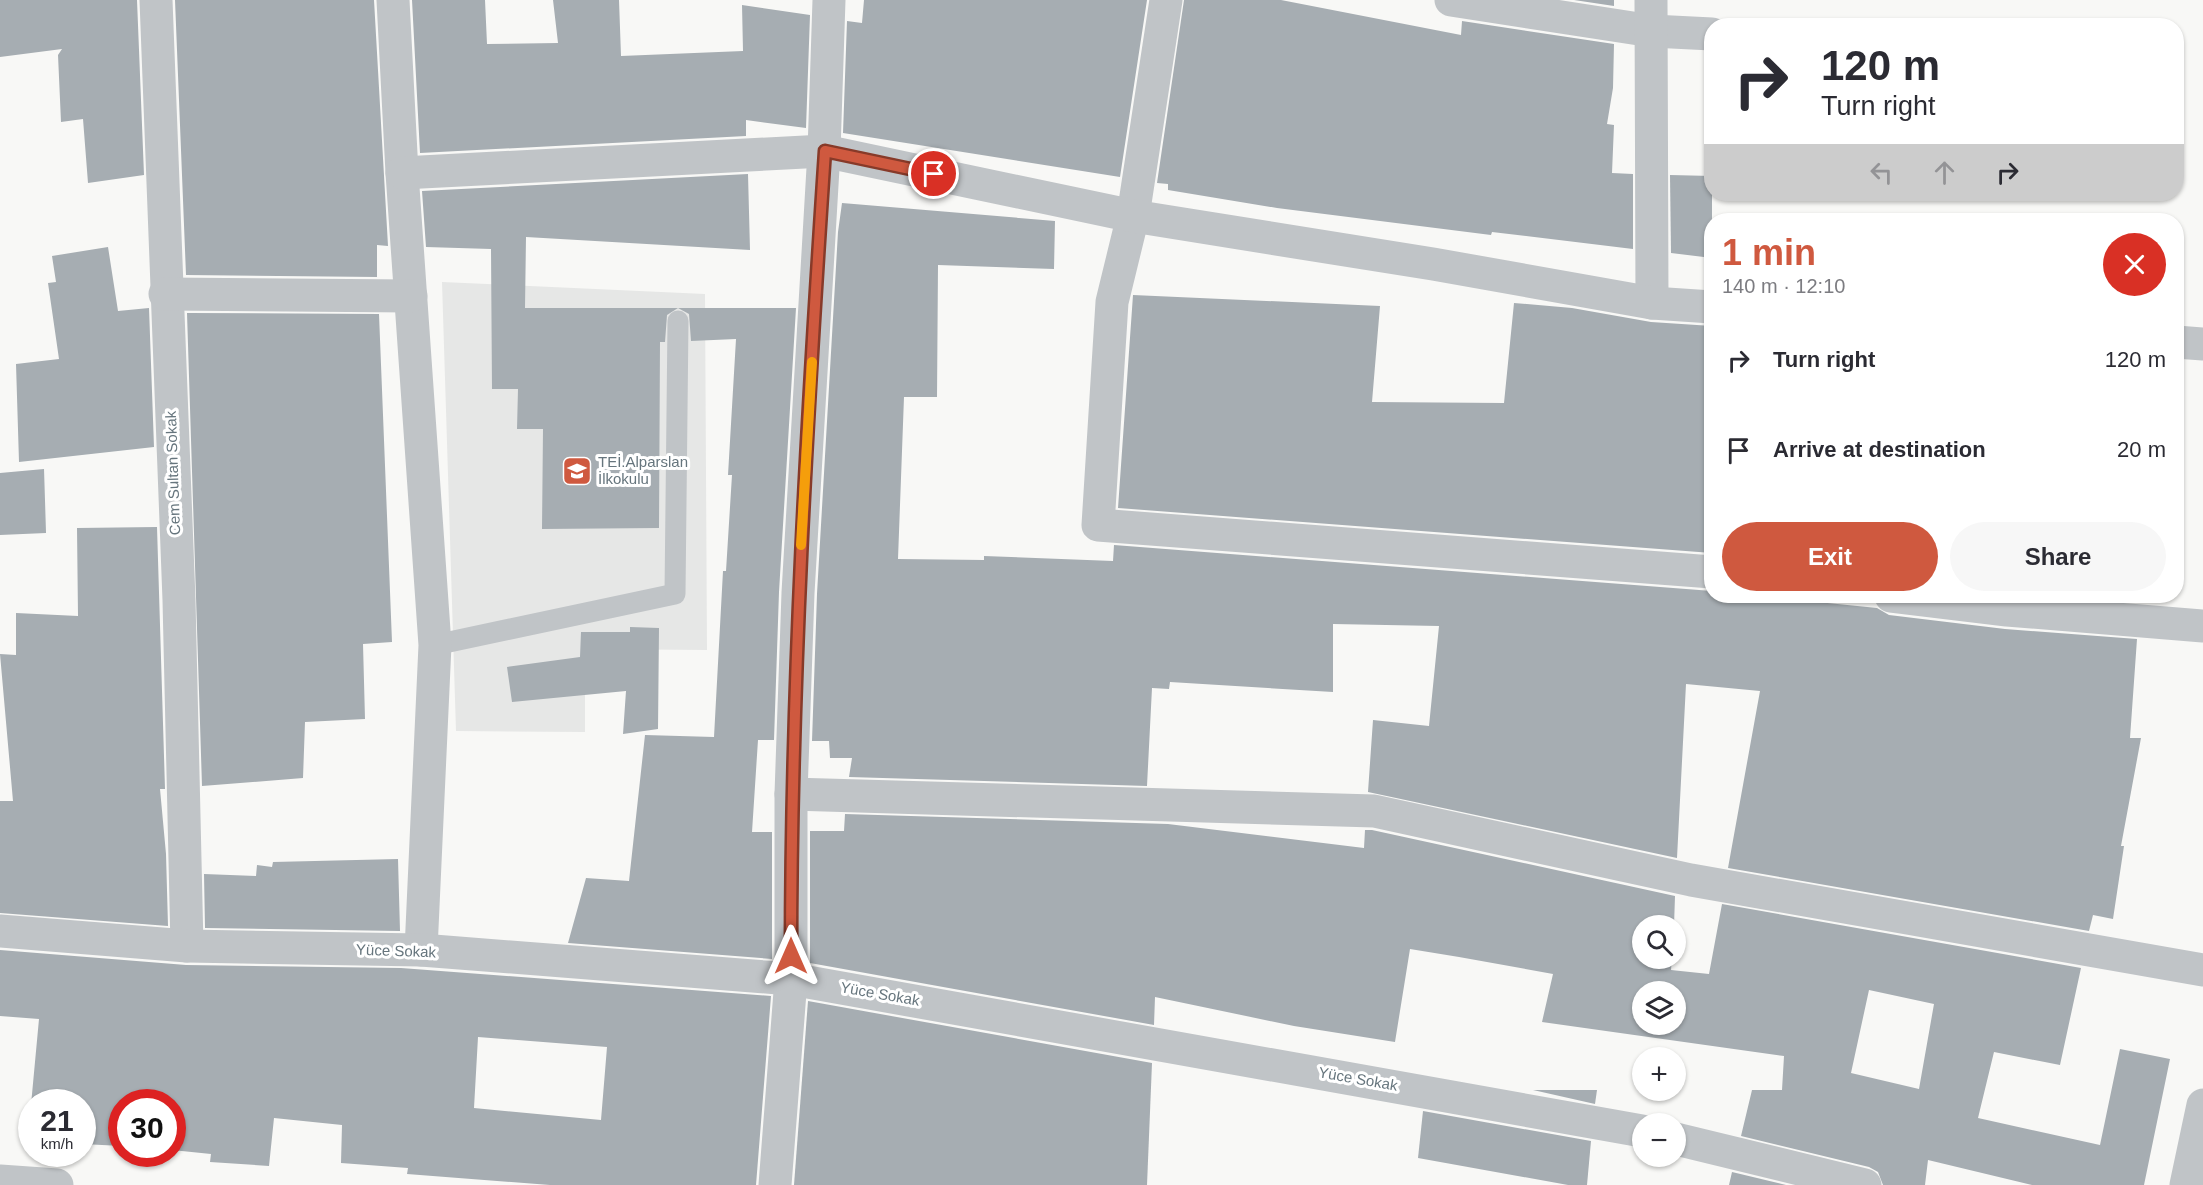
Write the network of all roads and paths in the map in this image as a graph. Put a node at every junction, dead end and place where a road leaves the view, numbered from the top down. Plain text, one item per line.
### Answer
1 (156, 0) edge
2 (393, 0) edge
3 (829, 0) edge
4 (1166, 0) edge
5 (1451, 0) edge
6 (1652, 15) edge
7 (1704, 31) edge
8 (825, 151) junction
9 (402, 173) junction
10 (1133, 216) junction
11 (165, 294) junction
12 (411, 296) junction
13 (1652, 303) junction
14 (1704, 306) edge
15 (678, 321) dead end
16 (2184, 343) edge
17 (2203, 344) edge
18 (1704, 571) edge
19 (1949, 603) edge
20 (2203, 626) edge
21 (435, 645) junction
22 (791, 794) junction
23 (0, 931) edge
24 (187, 946) junction
25 (421, 950) junction
26 (2203, 970) edge
27 (791, 979) junction
28 (2203, 1105) edge
29 (1632, 1129) edge
30 (1686, 1141) edge
31 (0, 1181) edge
32 (57, 1185) edge
33 (775, 1185) edge
34 (1864, 1185) edge
35 (2186, 1185) edge

1 - 11 street, Cem Sultan Sokak
2 - 9 street
3 - 8 street
4 - 10 street
5 - 6 street
6 - 7 street
6 - 13 street
8 - 9 street
8 - 10 street
8 - 22 street
9 - 12 street
10 - 13 street
10 - 18 street
11 - 12 street
11 - 24 street, Cem Sultan Sokak
12 - 21 street
13 - 14 street
15 - 21 lane
16 - 17 street
19 - 20 street
21 - 25 street
22 - 26 street
22 - 27 street
23 - 24 street, Yüce Sokak
24 - 25 street, Yüce Sokak
25 - 27 street, Yüce Sokak
27 - 29 street, Yüce Sokak
27 - 33 street
28 - 35 street
30 - 34 street
31 - 32 street

